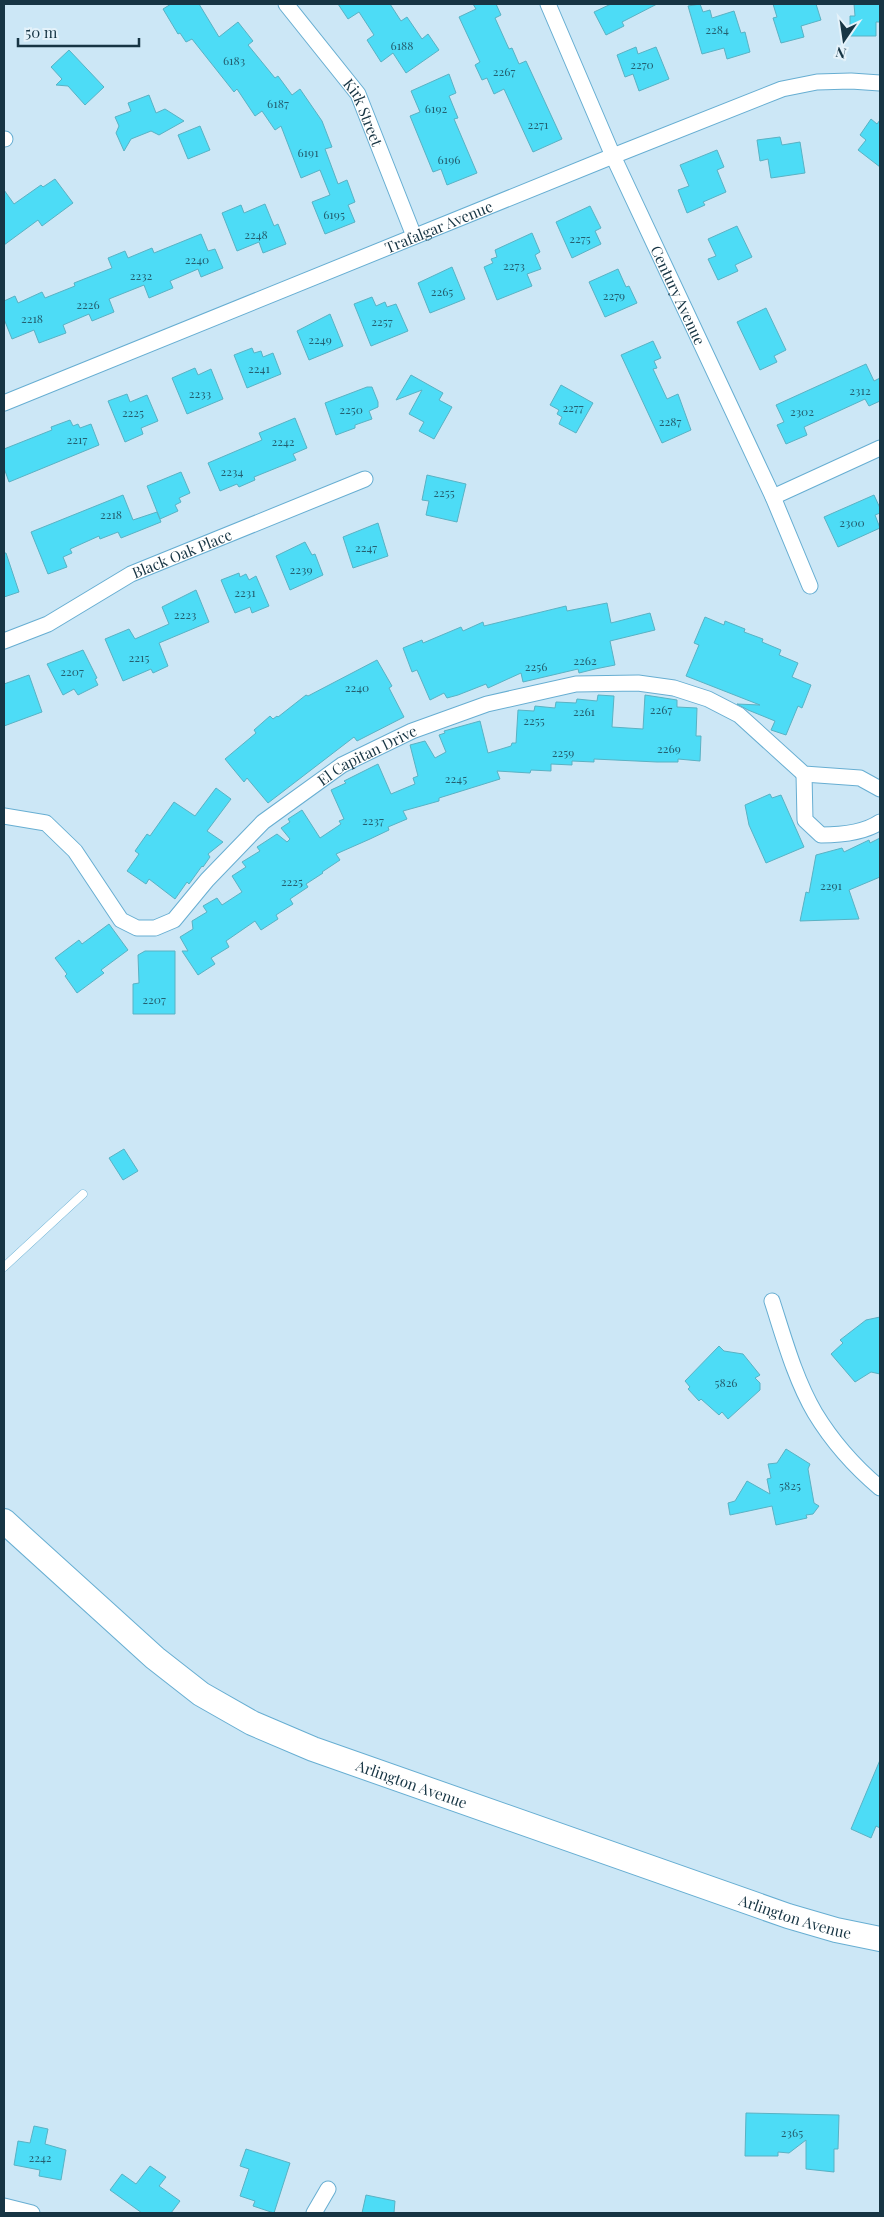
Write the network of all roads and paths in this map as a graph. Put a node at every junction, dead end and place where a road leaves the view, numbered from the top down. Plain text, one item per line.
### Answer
1 (286, 4) edge
2 (548, 4) edge
3 (880, 83) edge
4 (613, 156) junction
5 (414, 236) junction
6 (4, 403) edge
7 (880, 448) edge
8 (365, 479) dead end
9 (773, 497) junction
10 (810, 586) dead end
11 (4, 640) edge
12 (804, 774) junction
13 (880, 789) edge
14 (4, 816) edge
15 (880, 822) edge
16 (83, 1194) dead end
17 (4, 1267) edge
18 (772, 1301) dead end
19 (880, 1488) edge
20 (4, 1521) edge
21 (880, 1939) edge
22 (328, 2188) dead end
23 (4, 2206) edge
24 (32, 2213) edge
25 (314, 2213) edge

1 - 5 street, Kirk Street
2 - 4 street, Century Avenue
3 - 4 street, Trafalgar Avenue
4 - 5 street, Trafalgar Avenue
4 - 9 street, Century Avenue
5 - 6 street, Trafalgar Avenue
7 - 9 street
8 - 11 street, Black Oak Place
9 - 10 street, Century Avenue
12 - 13 street
12 - 14 street, El Capitan Drive
12 - 15 street
16 - 17 lane
18 - 19 street
20 - 21 main road, Arlington Avenue
22 - 25 street
23 - 24 street

